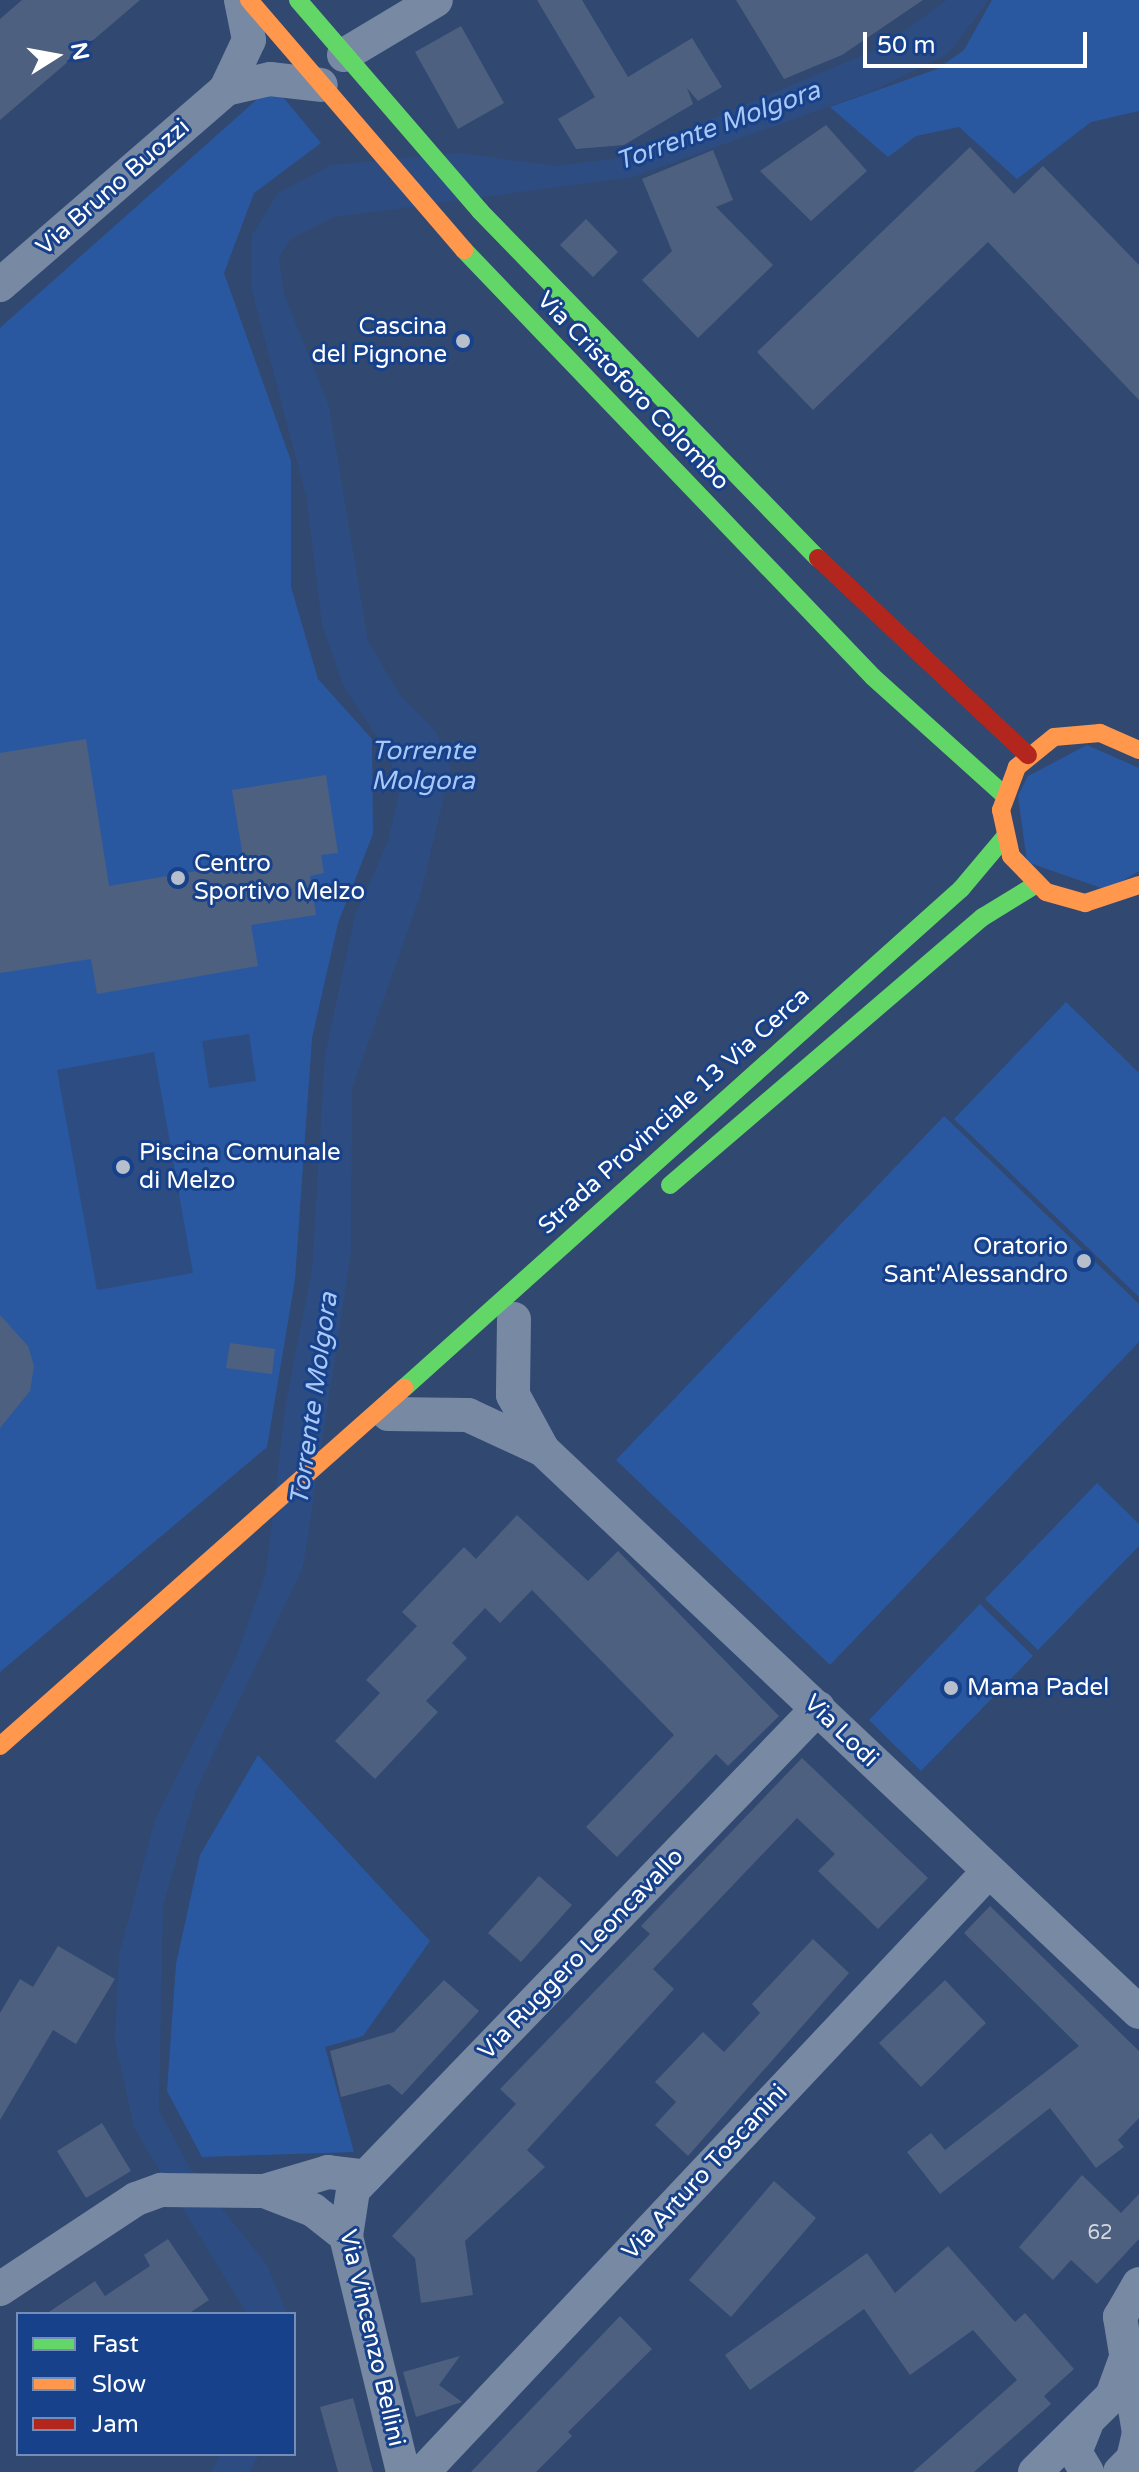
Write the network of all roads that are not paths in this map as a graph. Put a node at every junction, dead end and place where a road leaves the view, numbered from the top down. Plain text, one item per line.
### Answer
1 (241, 0) edge
2 (249, 0) edge
3 (298, 0) edge
4 (436, 0) edge
5 (344, 55) junction
6 (321, 85) junction
7 (226, 89) junction
8 (0, 285) edge
9 (1125, 721) dead end
10 (1100, 733) junction
11 (1139, 750) edge
12 (1028, 755) junction
13 (1004, 795) junction
14 (1004, 838) junction
15 (1035, 885) junction
16 (1139, 885) edge
17 (657, 1196) dead end
18 (511, 1322) dead end
19 (459, 1368) dead end
20 (376, 1420) junction
21 (543, 1450) junction
22 (818, 1708) junction
23 (0, 1746) edge
24 (988, 1872) junction
25 (1139, 2012) edge
26 (256, 2191) junction
27 (353, 2205) junction
28 (1139, 2284) edge
29 (0, 2289) edge
30 (1125, 2361) junction
31 (1083, 2427) junction
32 (1127, 2467) edge
33 (403, 2472) edge
34 (423, 2472) edge
35 (1035, 2472) edge
36 (1087, 2472) edge

1 - 7 street, Via Bruno Buozzi
2 - 6 main road, Via Cristoforo Colombo
3 - 5 main road, Via Cristoforo Colombo
4 - 5 street
5 - 12 main road, Via Cristoforo Colombo
6 - 7 street
6 - 13 main road, Via Cristoforo Colombo
7 - 8 street, Via Bruno Buozzi
9 - 10 main road
10 - 11 main road
10 - 12 main road
12 - 13 main road
13 - 14 main road
14 - 15 main road
14 - 20 main road, Strada Provinciale 13 Via Cerca
15 - 16 main road
15 - 17 main road
18 - 21 street, Via Lodi
19 - 20 main road, Strada Provinciale 13 Via Cerca
20 - 21 street, Via Lodi
20 - 23 main road, Strada Provinciale 13 Via Cerca
21 - 22 street, Via Lodi
22 - 24 street, Via Lodi
22 - 27 street, Via Ruggero Leoncavallo
24 - 25 street, Via Lodi
24 - 34 street, Via Arturo Toscanini
26 - 27 street
26 - 27 street
26 - 29 street
27 - 33 street, Via Vincenzo Bellini
28 - 30 street
30 - 31 street
30 - 32 street
31 - 32 street
31 - 35 street
31 - 36 street

